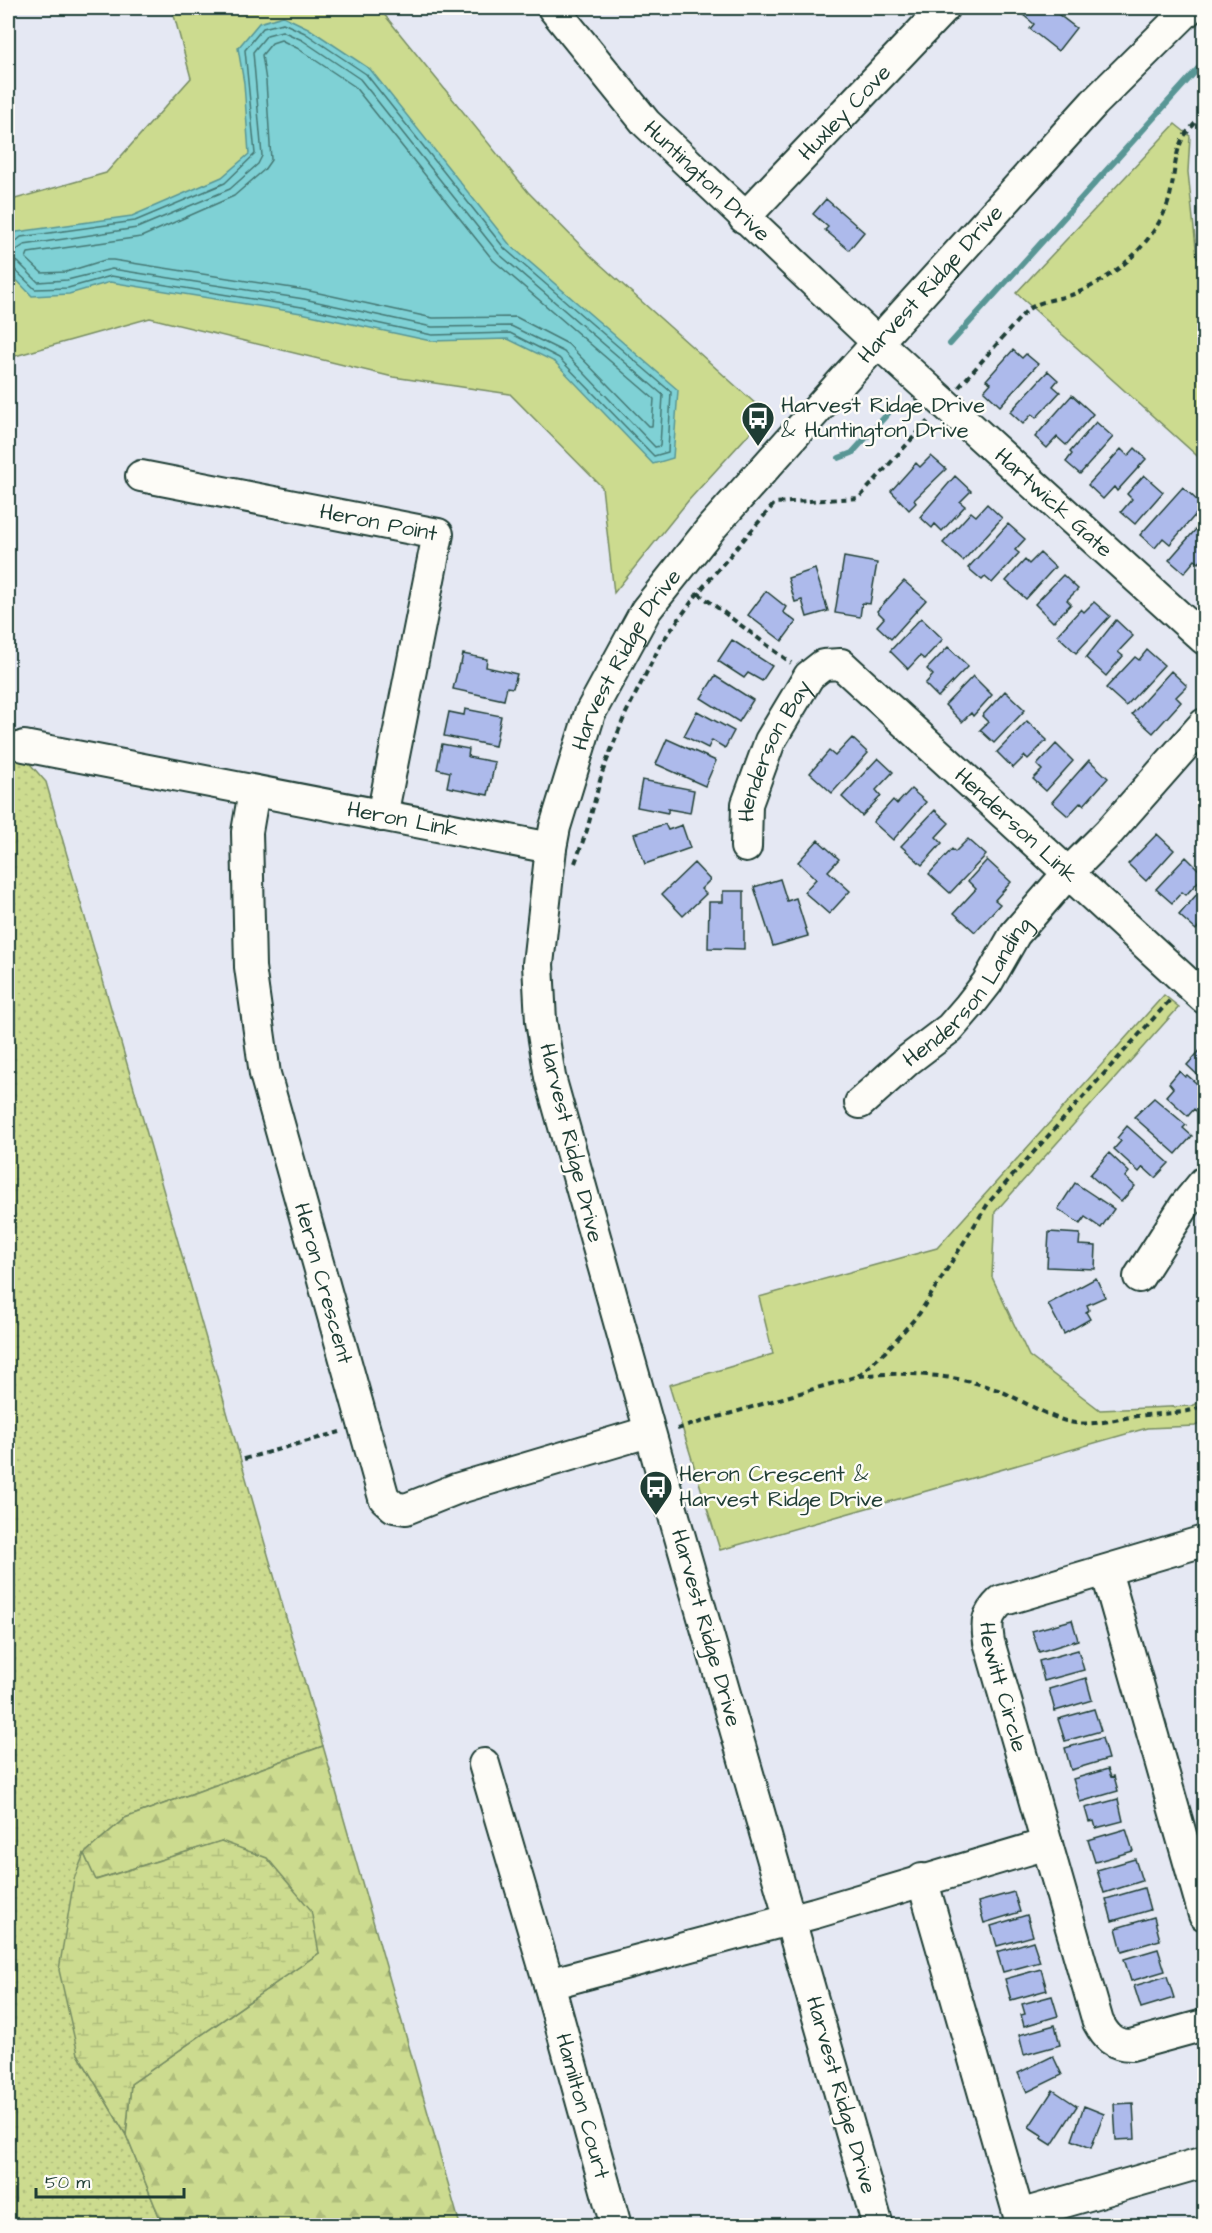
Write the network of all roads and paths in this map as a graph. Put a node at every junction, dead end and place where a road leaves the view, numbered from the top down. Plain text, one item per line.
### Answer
1 (944, 8) edge
2 (1163, 8) edge
3 (1190, 8) edge
4 (557, 9) edge
5 (1094, 103) junction
6 (1204, 114) edge
7 (744, 218) junction
8 (877, 342) junction
9 (944, 403) junction
10 (141, 476) dead end
11 (698, 593) junction
12 (1204, 639) edge
13 (816, 671) junction
14 (1204, 724) edge
15 (24, 746) dead end
16 (254, 791) junction
17 (382, 816) junction
18 (746, 847) dead end
19 (563, 856) junction
20 (1068, 873) junction
21 (1196, 990) edge
22 (860, 1103) dead end
23 (1204, 1182) edge
24 (1139, 1277) dead end
25 (858, 1376) junction
26 (1204, 1406) edge
27 (364, 1425) junction
28 (662, 1430) junction
29 (244, 1459) dead end
30 (1204, 1541) edge
31 (1106, 1571) junction
32 (484, 1764) dead end
33 (1047, 1844) junction
34 (922, 1879) junction
35 (1204, 1915) edge
36 (791, 1919) junction
37 (549, 1984) junction
38 (1204, 2025) edge
39 (1204, 2162) edge
40 (1020, 2220) edge
41 (616, 2226) edge
42 (878, 2226) edge

1 - 7 street, Huxley Cove
2 - 5 street, Harvest Ridge Drive
3 - 5 street, Harvest Ridge Drive
4 - 7 street, Huntington Drive
5 - 8 street, Harvest Ridge Drive
6 - 9 path
7 - 8 street, Huntington Drive
8 - 9 street, Hartwick Gate
8 - 19 street, Harvest Ridge Drive
9 - 11 path
9 - 12 street, Hartwick Gate
10 - 17 street, Heron Point
11 - 13 path
11 - 19 path
13 - 18 street, Henderson Bay
13 - 20 street, Henderson Link
14 - 20 street, Henderson Landing
15 - 16 street, Heron Link
16 - 17 street, Heron Link
16 - 27 street, Heron Crescent
17 - 19 street, Heron Link
19 - 28 street, Harvest Ridge Drive
20 - 21 street, Henderson Link
20 - 22 street, Henderson Landing
21 - 25 path
23 - 24 street
25 - 26 path
25 - 28 path
27 - 28 street, Heron Crescent
27 - 29 path
28 - 36 street, Harvest Ridge Drive
30 - 31 street, Hewitt Circle
31 - 33 street, Hewitt Circle
31 - 35 street
32 - 37 street, Hamilton Court
33 - 34 street
33 - 38 street, Hewitt Circle
34 - 36 street
34 - 40 street
36 - 37 street
36 - 42 street, Harvest Ridge Drive
37 - 41 street, Hamilton Court
39 - 40 street

